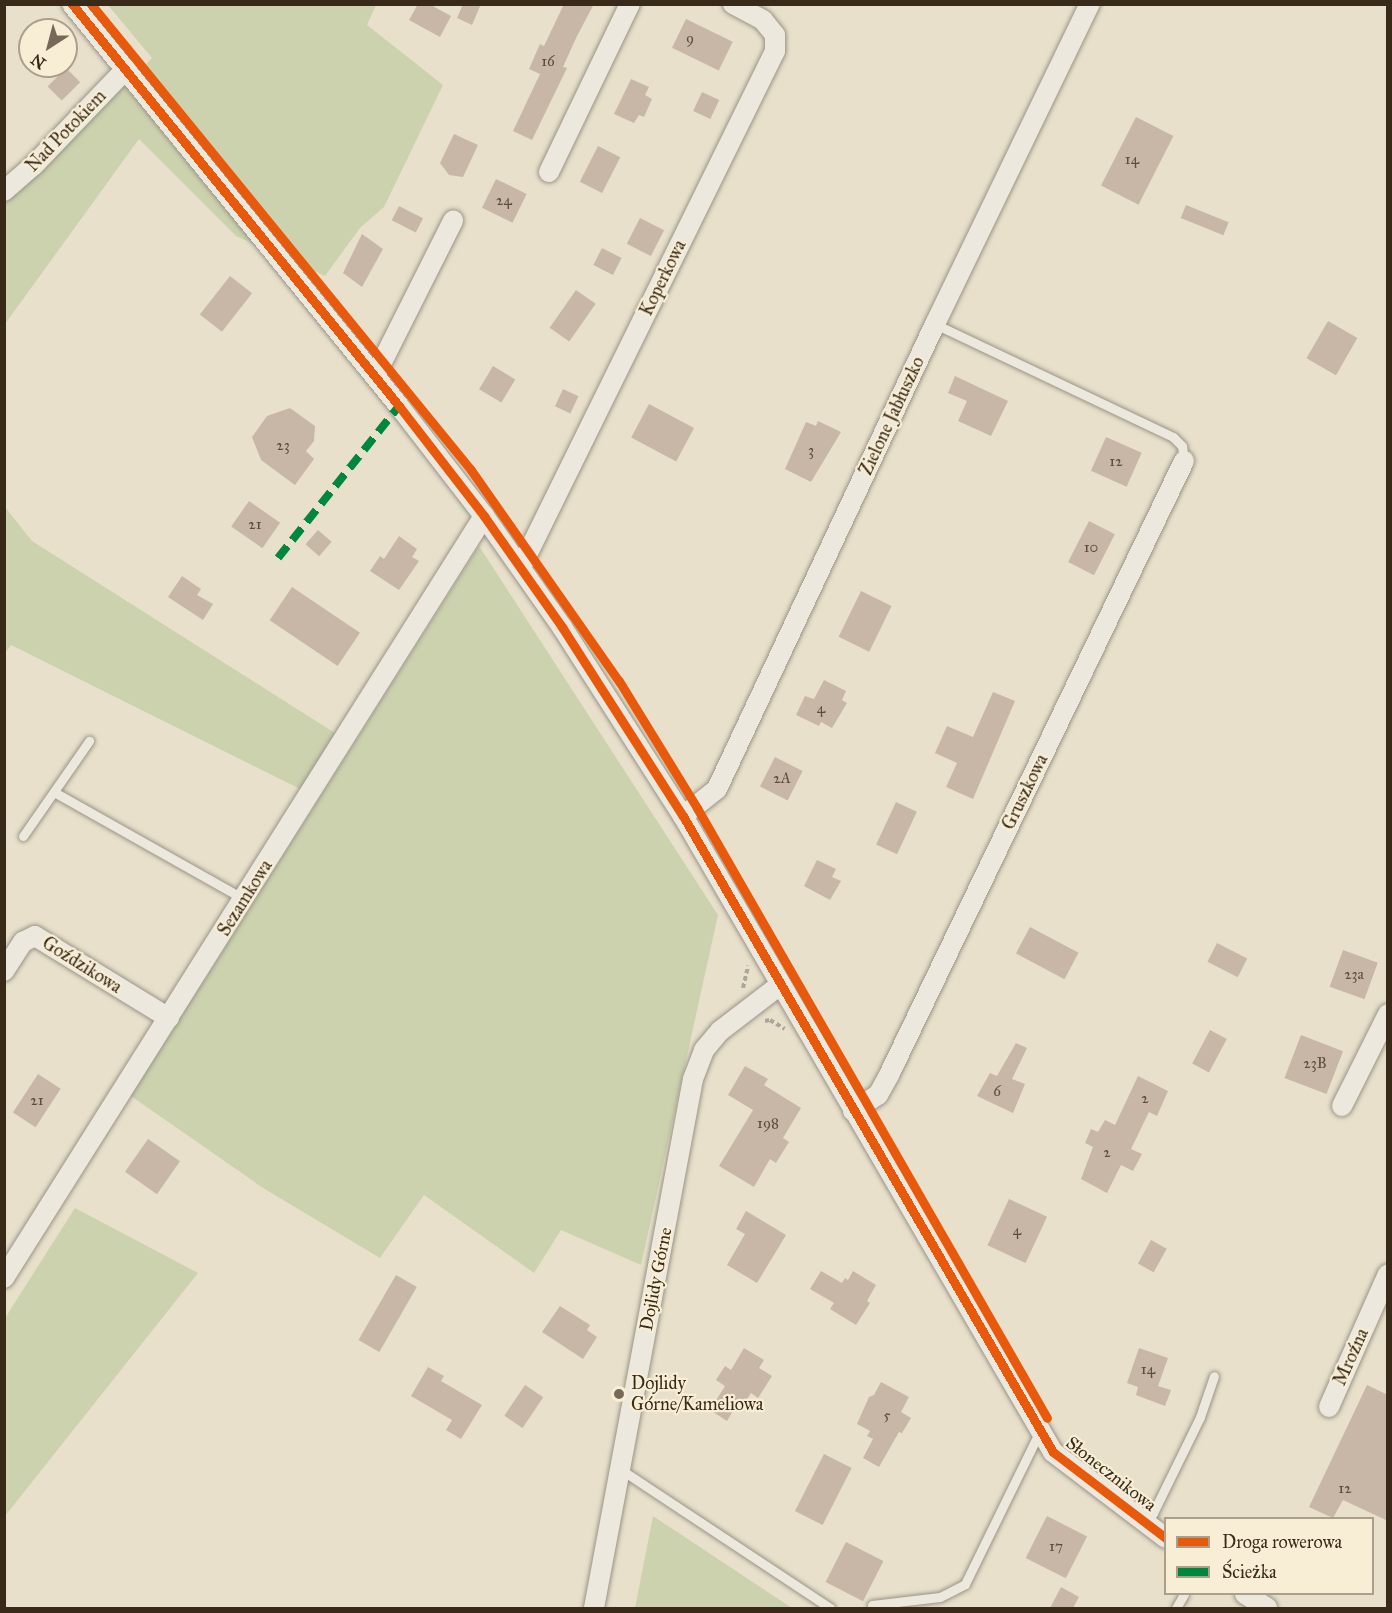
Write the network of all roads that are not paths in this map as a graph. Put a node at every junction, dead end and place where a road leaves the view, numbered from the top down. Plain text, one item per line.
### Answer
1 (72, 4) edge
2 (630, 4) edge
3 (733, 4) edge
4 (1090, 4) edge
5 (126, 69) junction
6 (549, 172) dead end
7 (4, 191) edge
8 (453, 221) dead end
9 (935, 324) junction
10 (375, 376) junction
11 (1184, 461) joint
12 (484, 516) junction
13 (521, 567) junction
14 (88, 741) dead end
15 (54, 792) junction
16 (683, 816) junction
17 (23, 836) dead end
18 (244, 899) junction
19 (4, 971) edge
20 (780, 985) junction
21 (1388, 1014) edge
22 (169, 1018) junction
23 (1342, 1106) dead end
24 (853, 1112) junction
25 (1388, 1274) edge
26 (4, 1278) edge
27 (1215, 1376) dead end
28 (1329, 1407) dead end
29 (1040, 1431) junction
30 (620, 1469) junction
31 (1145, 1523) junction
32 (1164, 1537) edge
33 (1248, 1595) edge
34 (872, 1605) dead end
35 (594, 1608) edge
36 (830, 1608) edge
37 (1267, 1608) edge

1 - 5 street, Słonecznikowa
2 - 6 street
3 - 13 street, Koperkowa
4 - 9 street, Zielone Jabłuszko
5 - 7 street, Nad Potokiem
5 - 10 street, Słonecznikowa
8 - 10 street
9 - 11 lane
9 - 16 street, Zielone Jabłuszko
10 - 12 street, Słonecznikowa
11 - 24 street, Gruszkowa
12 - 13 street, Słonecznikowa
12 - 18 street, Sezamkowa
13 - 16 street, Słonecznikowa
14 - 15 lane
15 - 17 lane
15 - 18 lane
16 - 20 street, Słonecznikowa
18 - 22 street, Sezamkowa
19 - 22 street, Goździkowa
20 - 24 street, Słonecznikowa
20 - 30 street, Dojlidy Górne
21 - 23 street
22 - 26 street, Sezamkowa
24 - 29 street, Słonecznikowa
25 - 28 street, Mroźna
27 - 31 lane
29 - 31 street, Słonecznikowa
29 - 34 lane
30 - 35 street, Dojlidy Górne
30 - 36 lane
31 - 32 street, Słonecznikowa
33 - 37 street

